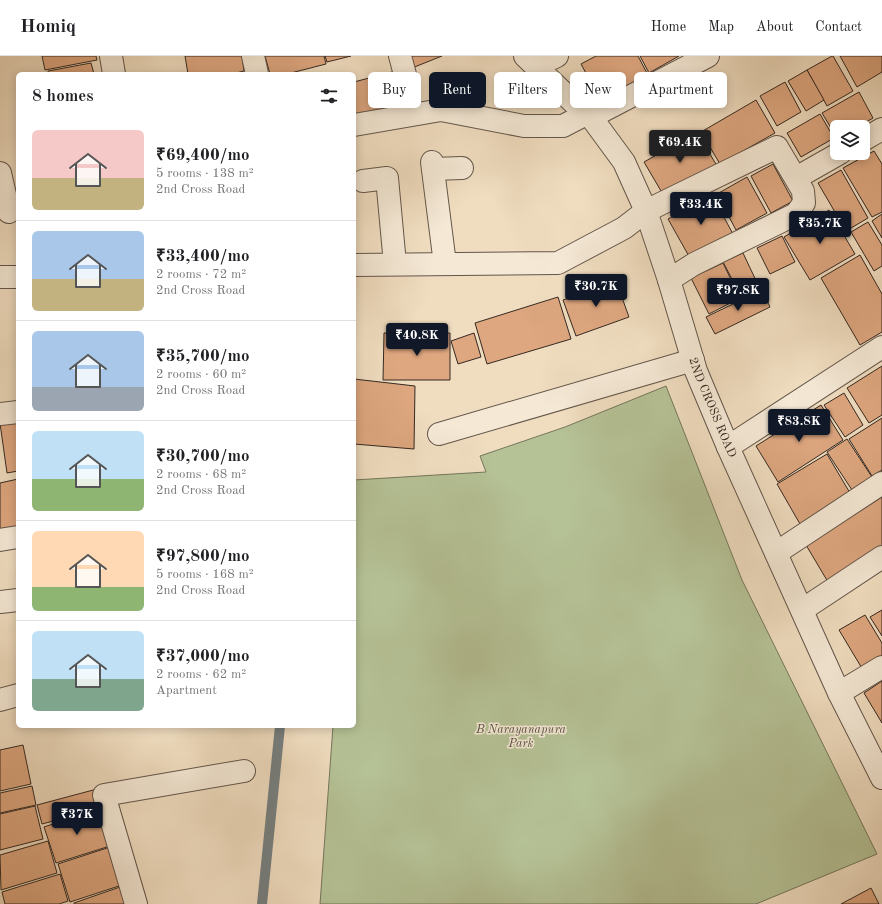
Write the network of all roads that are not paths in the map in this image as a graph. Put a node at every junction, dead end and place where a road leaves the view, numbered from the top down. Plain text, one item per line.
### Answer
1 (111, 56) edge
2 (253, 56) edge
3 (400, 56) edge
4 (557, 56) edge
5 (708, 56) edge
6 (531, 61) edge
7 (114, 72) edge
8 (257, 72) edge
9 (404, 72) edge
10 (589, 116) junction
11 (356, 125) edge
12 (882, 129) edge
13 (870, 136) edge
14 (830, 159) edge
15 (462, 168) dead end
16 (0, 173) edge
17 (796, 178) junction
18 (363, 181) dead end
19 (646, 211) junction
20 (9, 212) dead end
21 (395, 264) junction
22 (445, 264) junction
23 (356, 265) edge
24 (0, 277) edge
25 (16, 277) edge
26 (669, 280) junction
27 (882, 347) edge
28 (693, 360) junction
29 (16, 412) edge
30 (0, 414) edge
31 (439, 434) dead end
32 (728, 447) junction
33 (882, 483) edge
34 (16, 537) edge
35 (0, 540) edge
36 (776, 553) junction
37 (882, 557) edge
38 (16, 600) edge
39 (0, 602) edge
40 (802, 610) junction
41 (882, 667) edge
42 (839, 692) junction
43 (16, 696) edge
44 (0, 700) edge
45 (244, 772) dead end
46 (882, 778) edge
47 (136, 904) edge

1 - 7 street
2 - 8 street
3 - 9 street
4 - 6 street
5 - 10 street
6 - 10 street, 2ND CROSS ROAD
10 - 11 street
10 - 19 street, 2ND CROSS ROAD
12 - 13 street
14 - 17 street
15 - 22 street
16 - 20 street
17 - 19 street
17 - 26 street
18 - 21 street
19 - 22 street
19 - 26 street, 2ND CROSS ROAD
21 - 22 street
21 - 23 street
24 - 25 street
26 - 28 street, 2ND CROSS ROAD
27 - 32 street
28 - 31 street
28 - 32 street, 2ND CROSS ROAD
29 - 30 street
32 - 36 street, 2ND CROSS ROAD
33 - 36 street
34 - 35 street
36 - 40 street, 2ND CROSS ROAD
37 - 40 street
38 - 39 street
40 - 42 street, 2ND CROSS ROAD
41 - 42 street
42 - 46 street, 2ND CROSS ROAD
43 - 44 street
45 - 47 street

